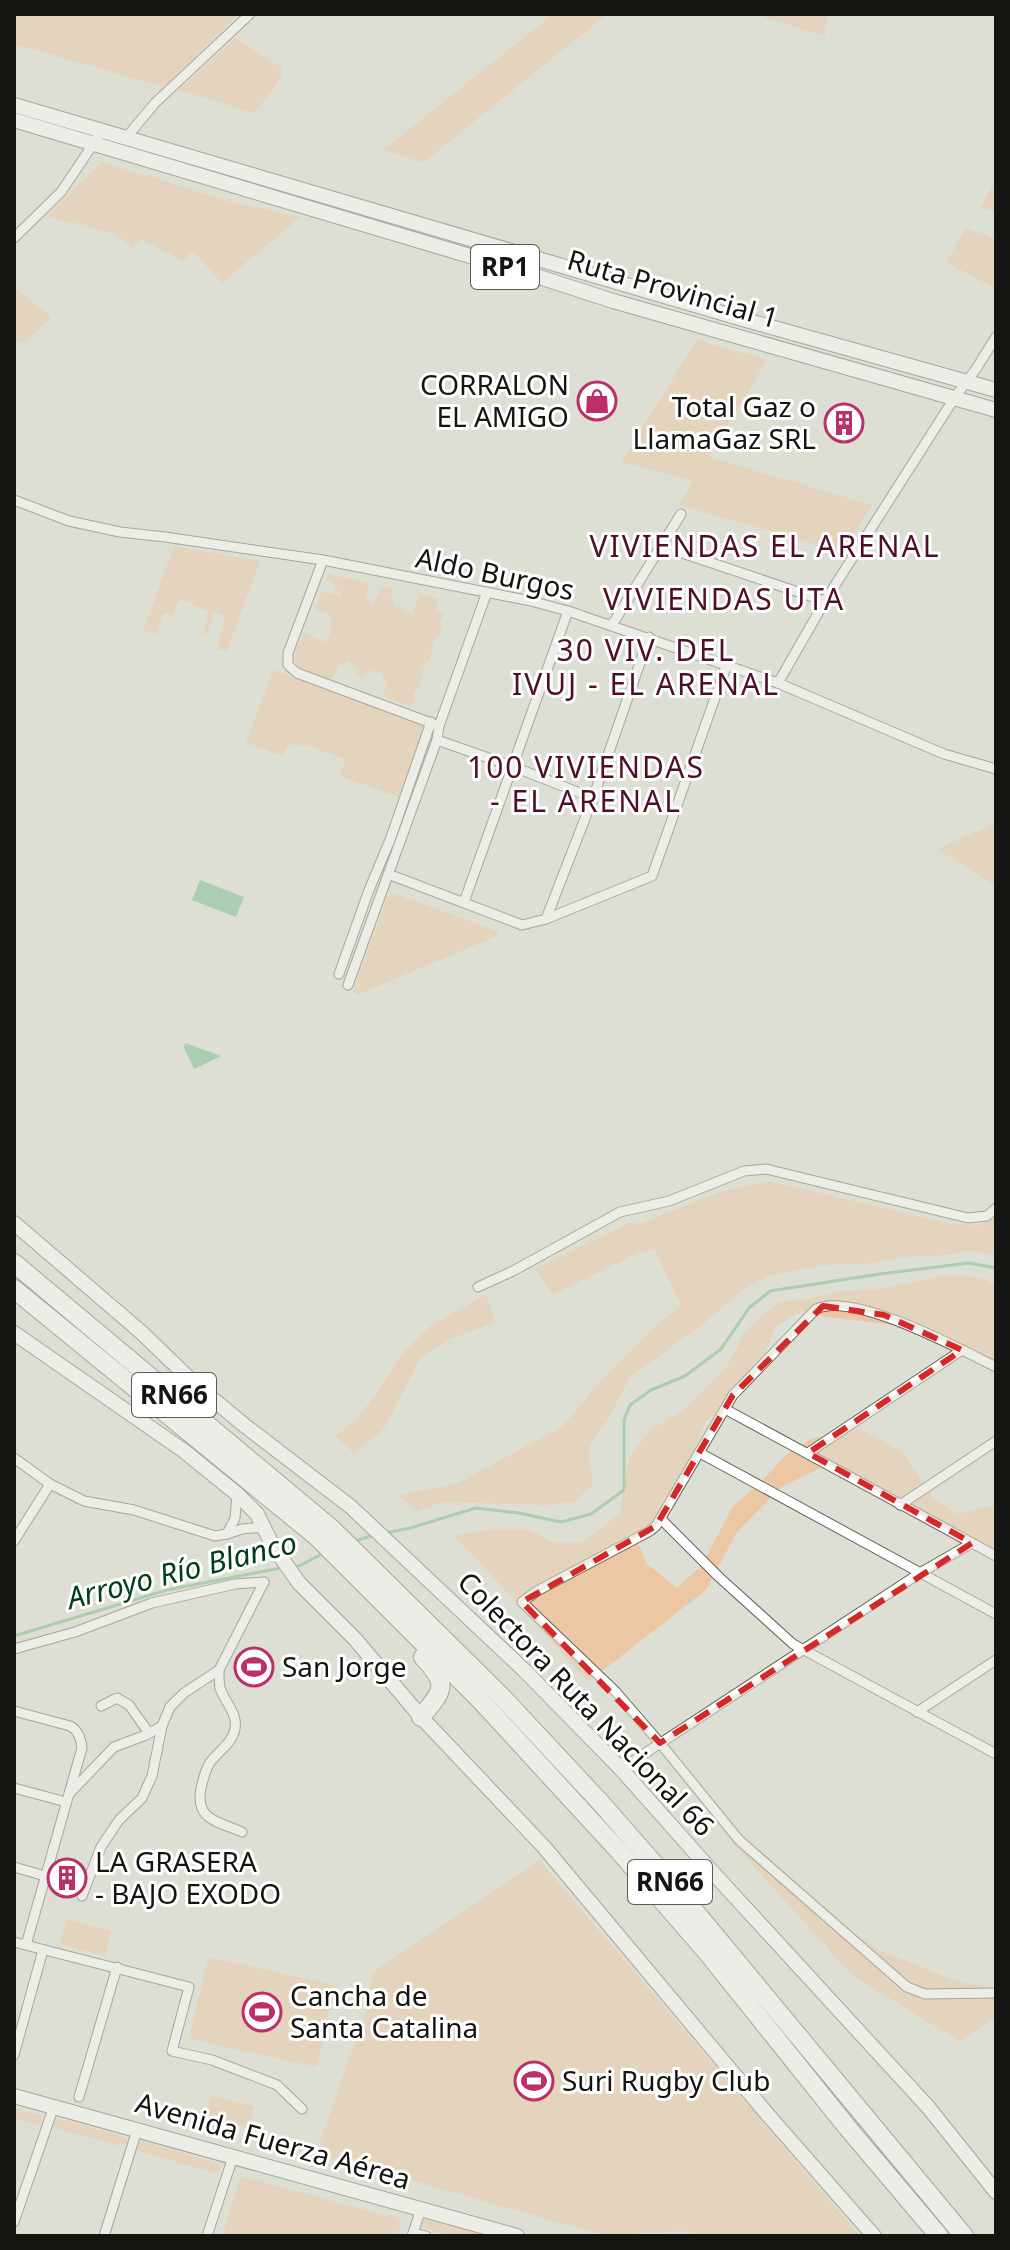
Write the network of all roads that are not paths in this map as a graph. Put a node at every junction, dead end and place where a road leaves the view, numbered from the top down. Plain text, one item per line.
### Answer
1 (250, 14) edge
2 (14, 105) edge
3 (14, 120) edge
4 (99, 138) junction
5 (122, 145) junction
6 (14, 238) edge
7 (996, 337) edge
8 (966, 382) junction
9 (996, 390) edge
10 (955, 397) junction
11 (996, 410) edge
12 (14, 500) edge
13 (681, 514) dead end
14 (661, 546) junction
15 (323, 560) junction
16 (487, 592) junction
17 (825, 601) junction
18 (568, 611) junction
19 (612, 625) junction
20 (649, 637) junction
21 (727, 664) junction
22 (778, 683) junction
23 (435, 724) junction
24 (437, 740) junction
25 (514, 767) junction
26 (996, 769) edge
27 (593, 798) junction
28 (388, 874) junction
29 (464, 902) junction
30 (546, 919) junction
31 (339, 974) dead end
32 (348, 985) dead end
33 (996, 1208) edge
34 (14, 1223) edge
35 (14, 1263) edge
36 (478, 1287) dead end
37 (14, 1289) edge
38 (14, 1333) edge
39 (962, 1350) junction
40 (996, 1367) edge
41 (725, 1409) junction
42 (996, 1441) edge
43 (700, 1453) junction
44 (808, 1453) junction
45 (14, 1458) edge
46 (50, 1484) junction
47 (236, 1504) junction
48 (900, 1505) junction
49 (661, 1519) junction
50 (252, 1528) junction
51 (227, 1534) junction
52 (323, 1535) junction
53 (14, 1541) edge
54 (972, 1543) junction
55 (994, 1552) edge
56 (343, 1557) junction
57 (920, 1573) junction
58 (996, 1614) edge
59 (14, 1649) edge
60 (803, 1650) junction
61 (996, 1660) edge
62 (219, 1670) junction
63 (101, 1706) dead end
64 (14, 1711) edge
65 (917, 1712) junction
66 (421, 1717) junction
67 (162, 1726) junction
68 (149, 1733) junction
69 (660, 1743) junction
70 (996, 1754) edge
71 (621, 1769) junction
72 (14, 1788) edge
73 (66, 1800) junction
74 (242, 1832) dead end
75 (14, 1867) edge
76 (45, 1876) junction
77 (82, 1896) dead end
78 (14, 1942) edge
79 (26, 1945) junction
80 (43, 1950) junction
81 (117, 1967) junction
82 (996, 1993) edge
83 (14, 2055) edge
84 (14, 2096) edge
85 (79, 2097) dead end
86 (54, 2106) junction
87 (302, 2109) dead end
88 (137, 2130) junction
89 (233, 2157) junction
90 (996, 2192) edge
91 (421, 2209) junction
92 (14, 2222) edge
93 (413, 2234) edge
94 (104, 2236) edge
95 (207, 2236) edge
96 (426, 2236) edge
97 (517, 2236) edge
98 (874, 2236) edge
99 (939, 2236) edge
100 (964, 2236) edge

1 - 5 street
2 - 4 street, Ruta Provincial 1 / RP1
3 - 4 street, Ruta Provincial 1 / RP1
4 - 5 street, Ruta Provincial 1 / RP1
4 - 6 street
5 - 8 street, Ruta Provincial 1 / RP1
5 - 10 street, Ruta Provincial 1 / RP1
7 - 8 street
8 - 9 street, Ruta Provincial 1 / RP1
8 - 10 street
10 - 11 street, Ruta Provincial 1 / RP1
10 - 17 street
12 - 15 street, Aldo Burgos
13 - 14 street
14 - 17 street
14 - 19 street
15 - 16 street, Aldo Burgos
15 - 23 street
16 - 18 street, Aldo Burgos
16 - 23 street
17 - 22 street
18 - 19 street, Aldo Burgos
18 - 25 street
19 - 20 street, Aldo Burgos
20 - 21 street, Aldo Burgos
20 - 27 street
21 - 22 street, Aldo Burgos
21 - 30 street
22 - 26 street, Aldo Burgos
23 - 24 street
23 - 31 street
24 - 25 street
24 - 28 street
25 - 27 street
25 - 29 street
27 - 30 street
28 - 29 street
28 - 32 street
29 - 30 street
33 - 36 street
34 - 71 street, Colectora Ruta Nacional 66
35 - 52 highway, RN66
37 - 52 highway, RN66
38 - 47 street
39 - 40 street
39 - 41 street
39 - 44 street
41 - 43 street
41 - 44 street
42 - 48 street
43 - 49 street
43 - 57 street
44 - 48 street
45 - 46 street
46 - 51 street
46 - 53 street
47 - 50 street
47 - 51 street
48 - 54 street
49 - 60 street
49 - 69 street
50 - 51 street
50 - 66 street
52 - 56 highway, RN66
54 - 55 street
54 - 57 street
56 - 66 highway
56 - 99 highway, RN66
56 - 100 highway, RN66
57 - 58 street
57 - 60 street
59 - 62 street
60 - 65 street
60 - 69 street
61 - 65 street
62 - 67 street
62 - 74 street
63 - 68 street
64 - 73 street
65 - 70 street
66 - 98 street
67 - 68 street
67 - 77 street
68 - 73 street
69 - 71 street
69 - 82 street
71 - 90 street, Colectora Ruta Nacional 66
72 - 73 street
73 - 76 street
75 - 76 street
76 - 79 street
78 - 79 street
79 - 80 street
80 - 81 street
80 - 83 street
81 - 85 street
81 - 87 street
84 - 86 street, Avenida Fuerza Aérea
86 - 88 street, Avenida Fuerza Aérea
86 - 92 street
88 - 89 street, Avenida Fuerza Aérea
88 - 94 street
89 - 91 street, Avenida Fuerza Aérea
89 - 95 street
91 - 93 street
91 - 97 street, Avenida Fuerza Aérea
93 - 96 street

